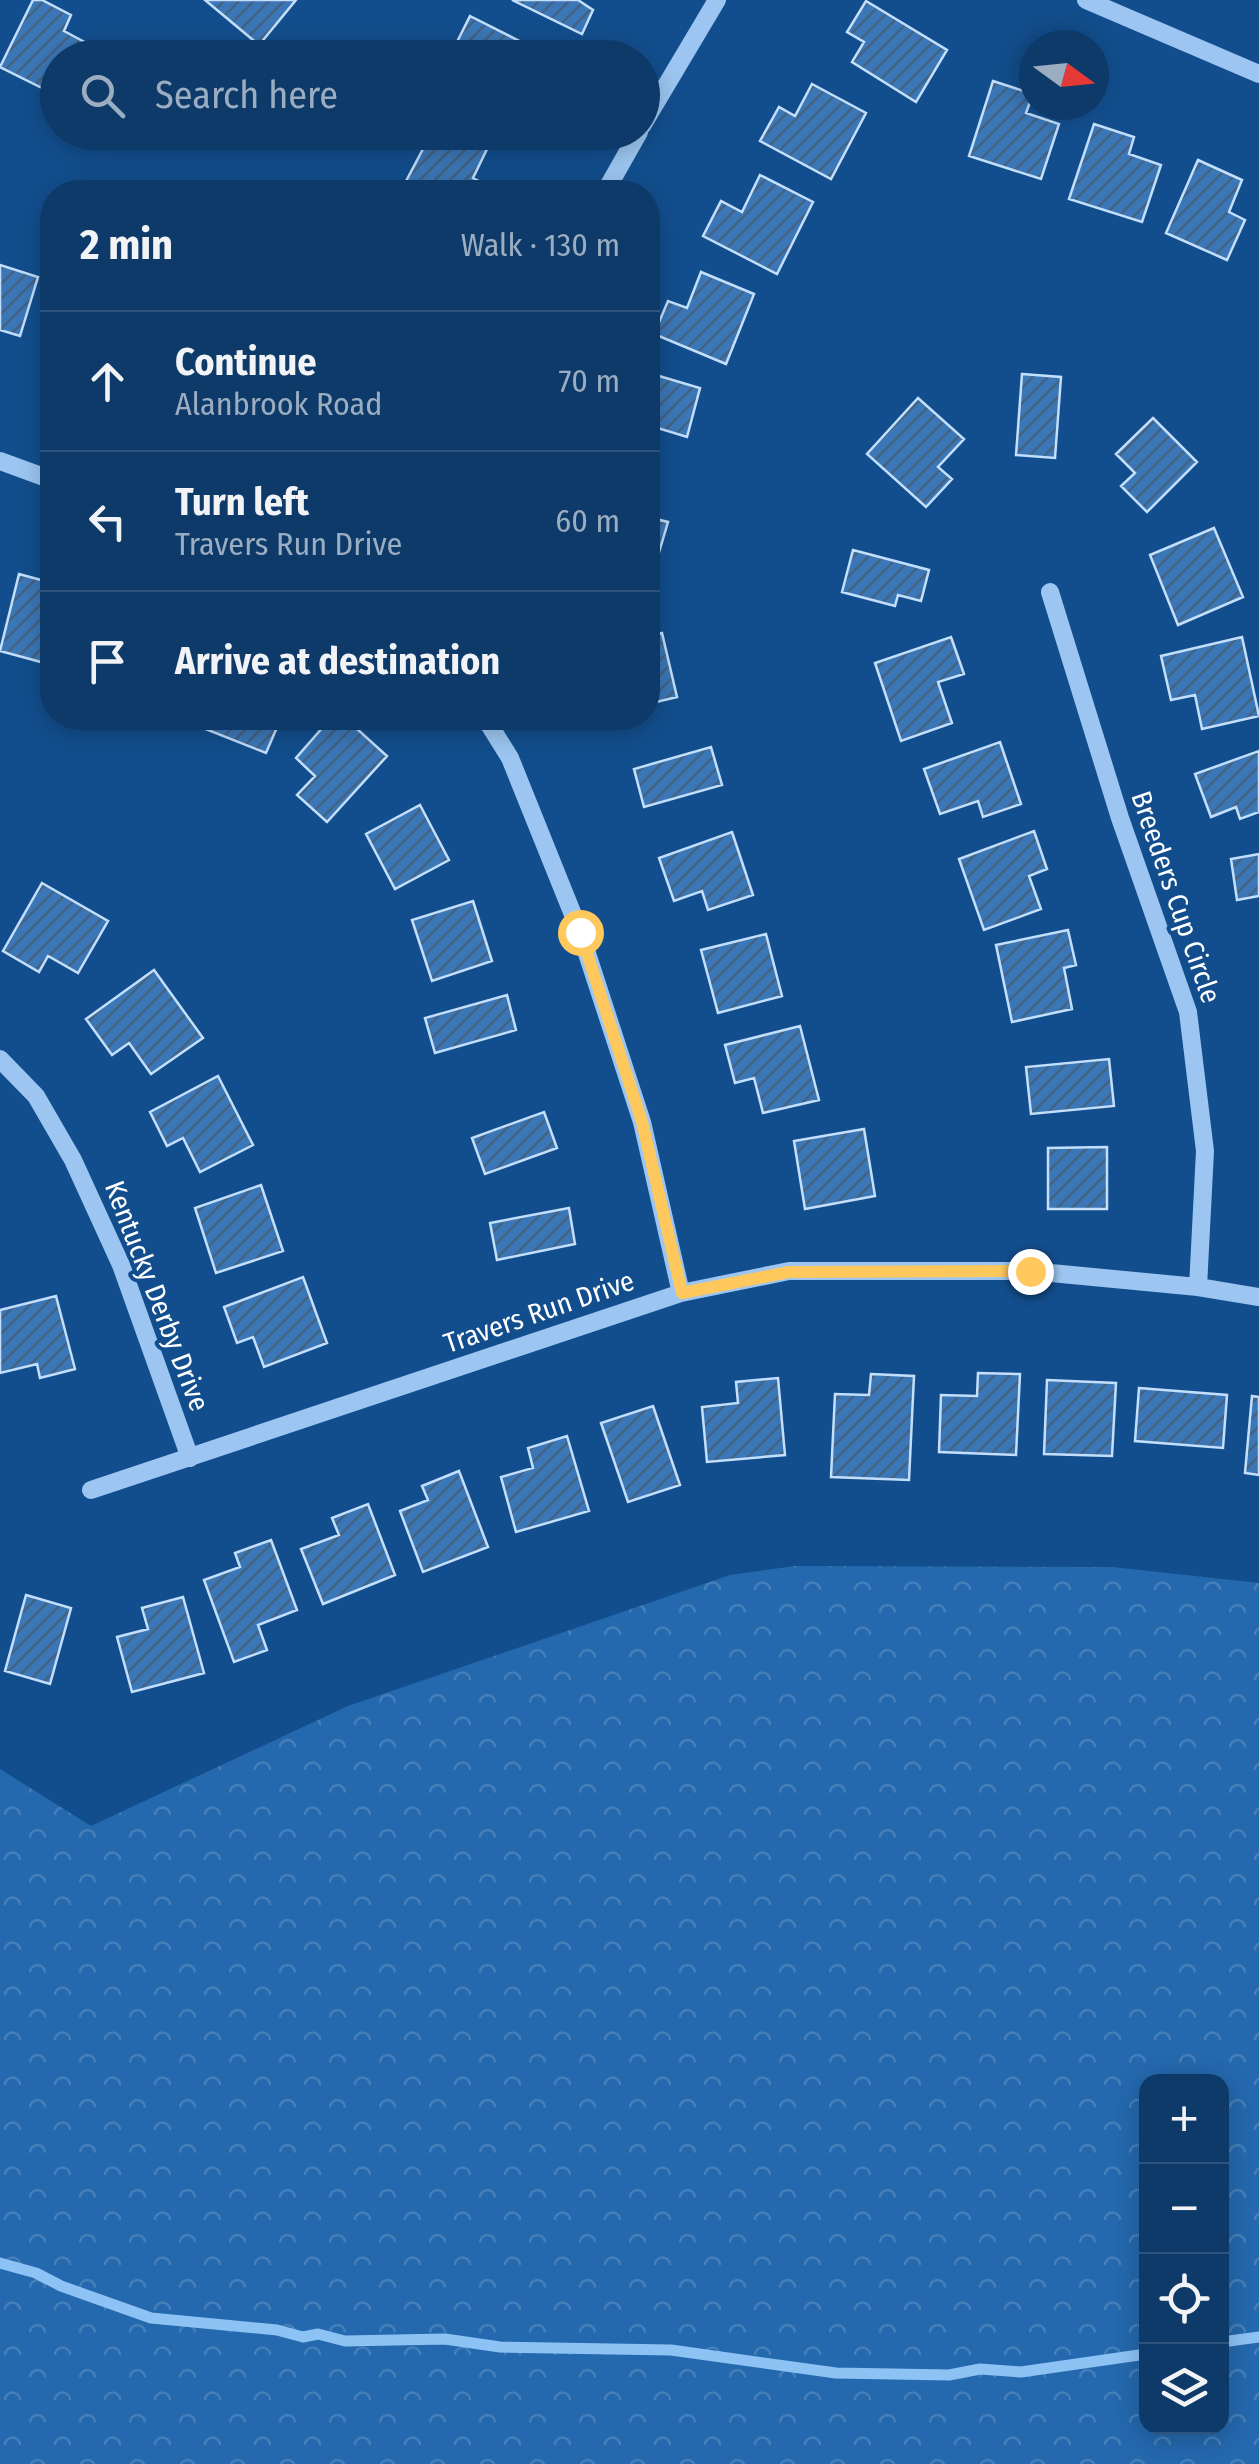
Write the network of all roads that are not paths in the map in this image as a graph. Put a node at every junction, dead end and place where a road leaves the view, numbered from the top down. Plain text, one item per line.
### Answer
1 (717, 0) edge
2 (1086, 0) edge
3 (1259, 74) edge
4 (660, 96) edge
5 (628, 150) edge
6 (612, 180) edge
7 (0, 461) edge
8 (40, 476) edge
9 (1050, 592) dead end
10 (492, 730) edge
11 (0, 1059) edge
12 (1198, 1287) junction
13 (682, 1293) junction
14 (1259, 1297) edge
15 (190, 1458) junction
16 (91, 1490) dead end

1 - 4 street
2 - 3 street
5 - 6 street
7 - 8 street
9 - 12 street, Breeders Cup Circle
10 - 13 street
11 - 15 street, Kentucky Derby Drive
12 - 13 street, Travers Run Drive
12 - 14 street, Travers Run Drive
13 - 15 street, Travers Run Drive
15 - 16 street, Travers Run Drive

